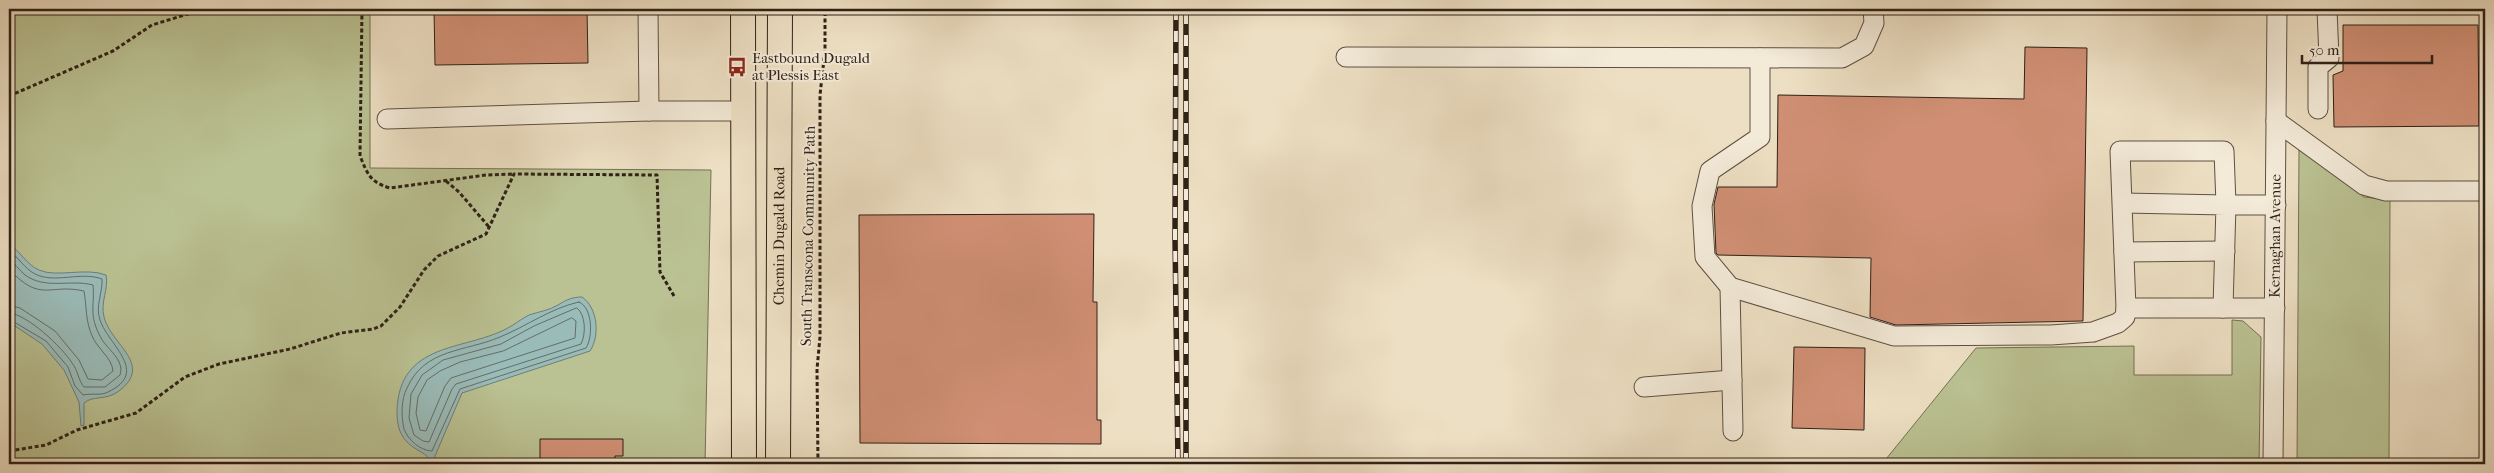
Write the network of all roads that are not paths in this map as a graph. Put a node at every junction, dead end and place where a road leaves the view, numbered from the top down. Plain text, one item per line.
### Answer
1 (648, 9) edge
2 (743, 9) edge
3 (780, 9) edge
4 (1874, 9) edge
5 (2277, 9) edge
6 (2326, 9) edge
7 (1346, 57) dead end
8 (1760, 58) junction
9 (2318, 110) dead end
10 (742, 111) junction
11 (649, 112) junction
12 (781, 114) junction
13 (387, 120) dead end
14 (2276, 121) junction
15 (2485, 191) edge
16 (2122, 203) junction
17 (2226, 205) junction
18 (2276, 205) junction
19 (2224, 251) junction
20 (2124, 252) junction
21 (1730, 287) junction
22 (2126, 308) junction
23 (2223, 308) junction
24 (2275, 308) junction
25 (1732, 380) junction
26 (1644, 387) dead end
27 (1733, 431) dead end
28 (774, 460) edge
29 (744, 464) edge
30 (2273, 464) edge

1 - 11 street
2 - 10 main road
3 - 12 main road, Chemin Dugald Road
4 - 8 street
5 - 14 street, Kernaghan Avenue
6 - 9 street
7 - 8 street
8 - 21 street
10 - 11 street
10 - 12 main road
10 - 29 main road
11 - 13 street
12 - 28 main road, Chemin Dugald Road
14 - 15 street
14 - 18 street, Kernaghan Avenue
16 - 17 street
16 - 17 street
16 - 20 street
17 - 18 street
17 - 19 street
18 - 24 street, Kernaghan Avenue
19 - 20 street
19 - 23 street
20 - 22 street
21 - 22 street
21 - 25 street
22 - 23 street
23 - 24 street
24 - 30 street, Kernaghan Avenue
25 - 26 street
25 - 27 street

